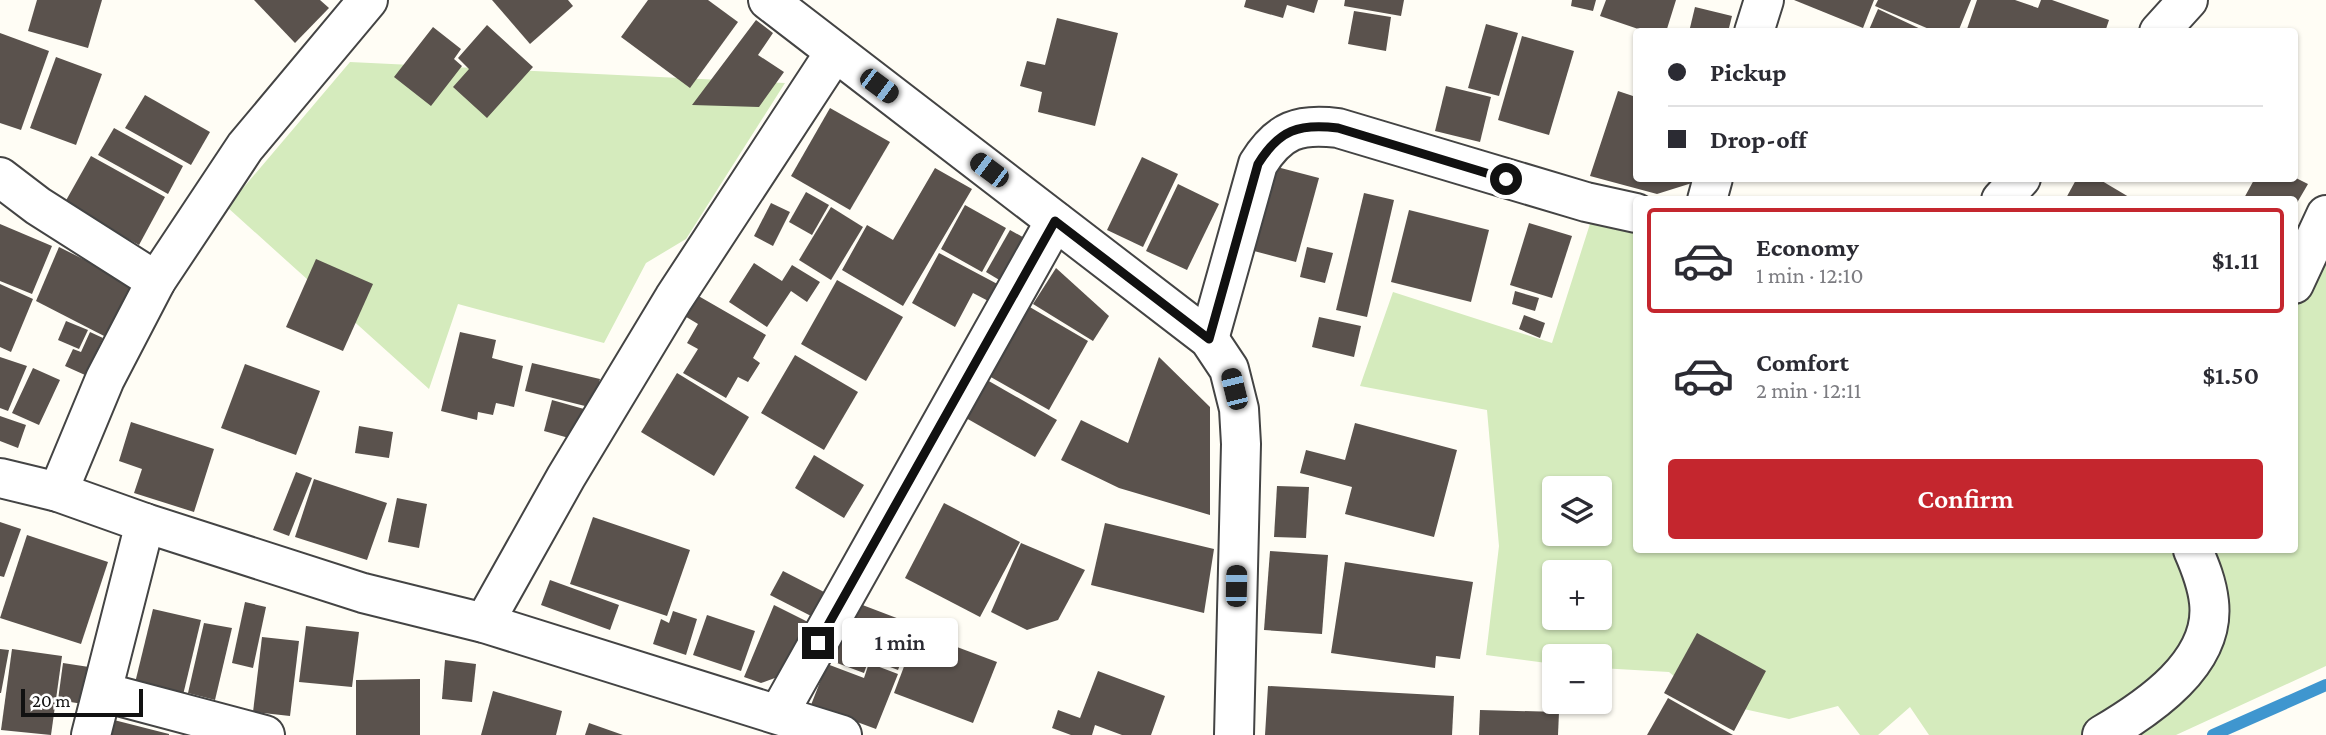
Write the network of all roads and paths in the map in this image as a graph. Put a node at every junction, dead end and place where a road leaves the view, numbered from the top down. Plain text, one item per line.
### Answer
1 (368, 0) edge
2 (768, 0) edge
3 (1764, 0) edge
4 (2188, 0) edge
5 (1755, 28) edge
6 (2163, 28) edge
7 (835, 52) junction
8 (0, 177) edge
9 (2017, 182) edge
10 (2005, 196) edge
11 (1633, 212) edge
12 (2326, 215) edge
13 (1055, 221) junction
14 (2298, 275) edge
15 (156, 281) junction
16 (1209, 339) junction
17 (0, 478) edge
18 (58, 492) junction
19 (145, 523) junction
20 (2204, 558) edge
21 (484, 623) junction
22 (103, 692) junction
23 (779, 713) junction
24 (92, 735) edge
25 (265, 735) edge
26 (842, 735) edge
27 (1234, 735) edge
28 (2102, 735) edge

1 - 15 street
2 - 7 street
3 - 5 street
4 - 6 street
7 - 13 street
7 - 21 street
8 - 15 street
9 - 10 street
11 - 16 street
12 - 14 street
13 - 16 street
13 - 23 street
15 - 18 street
16 - 27 street
17 - 18 street
18 - 19 street
19 - 21 street
19 - 22 street
20 - 28 street
21 - 23 street
22 - 24 street
22 - 25 street
23 - 26 street

